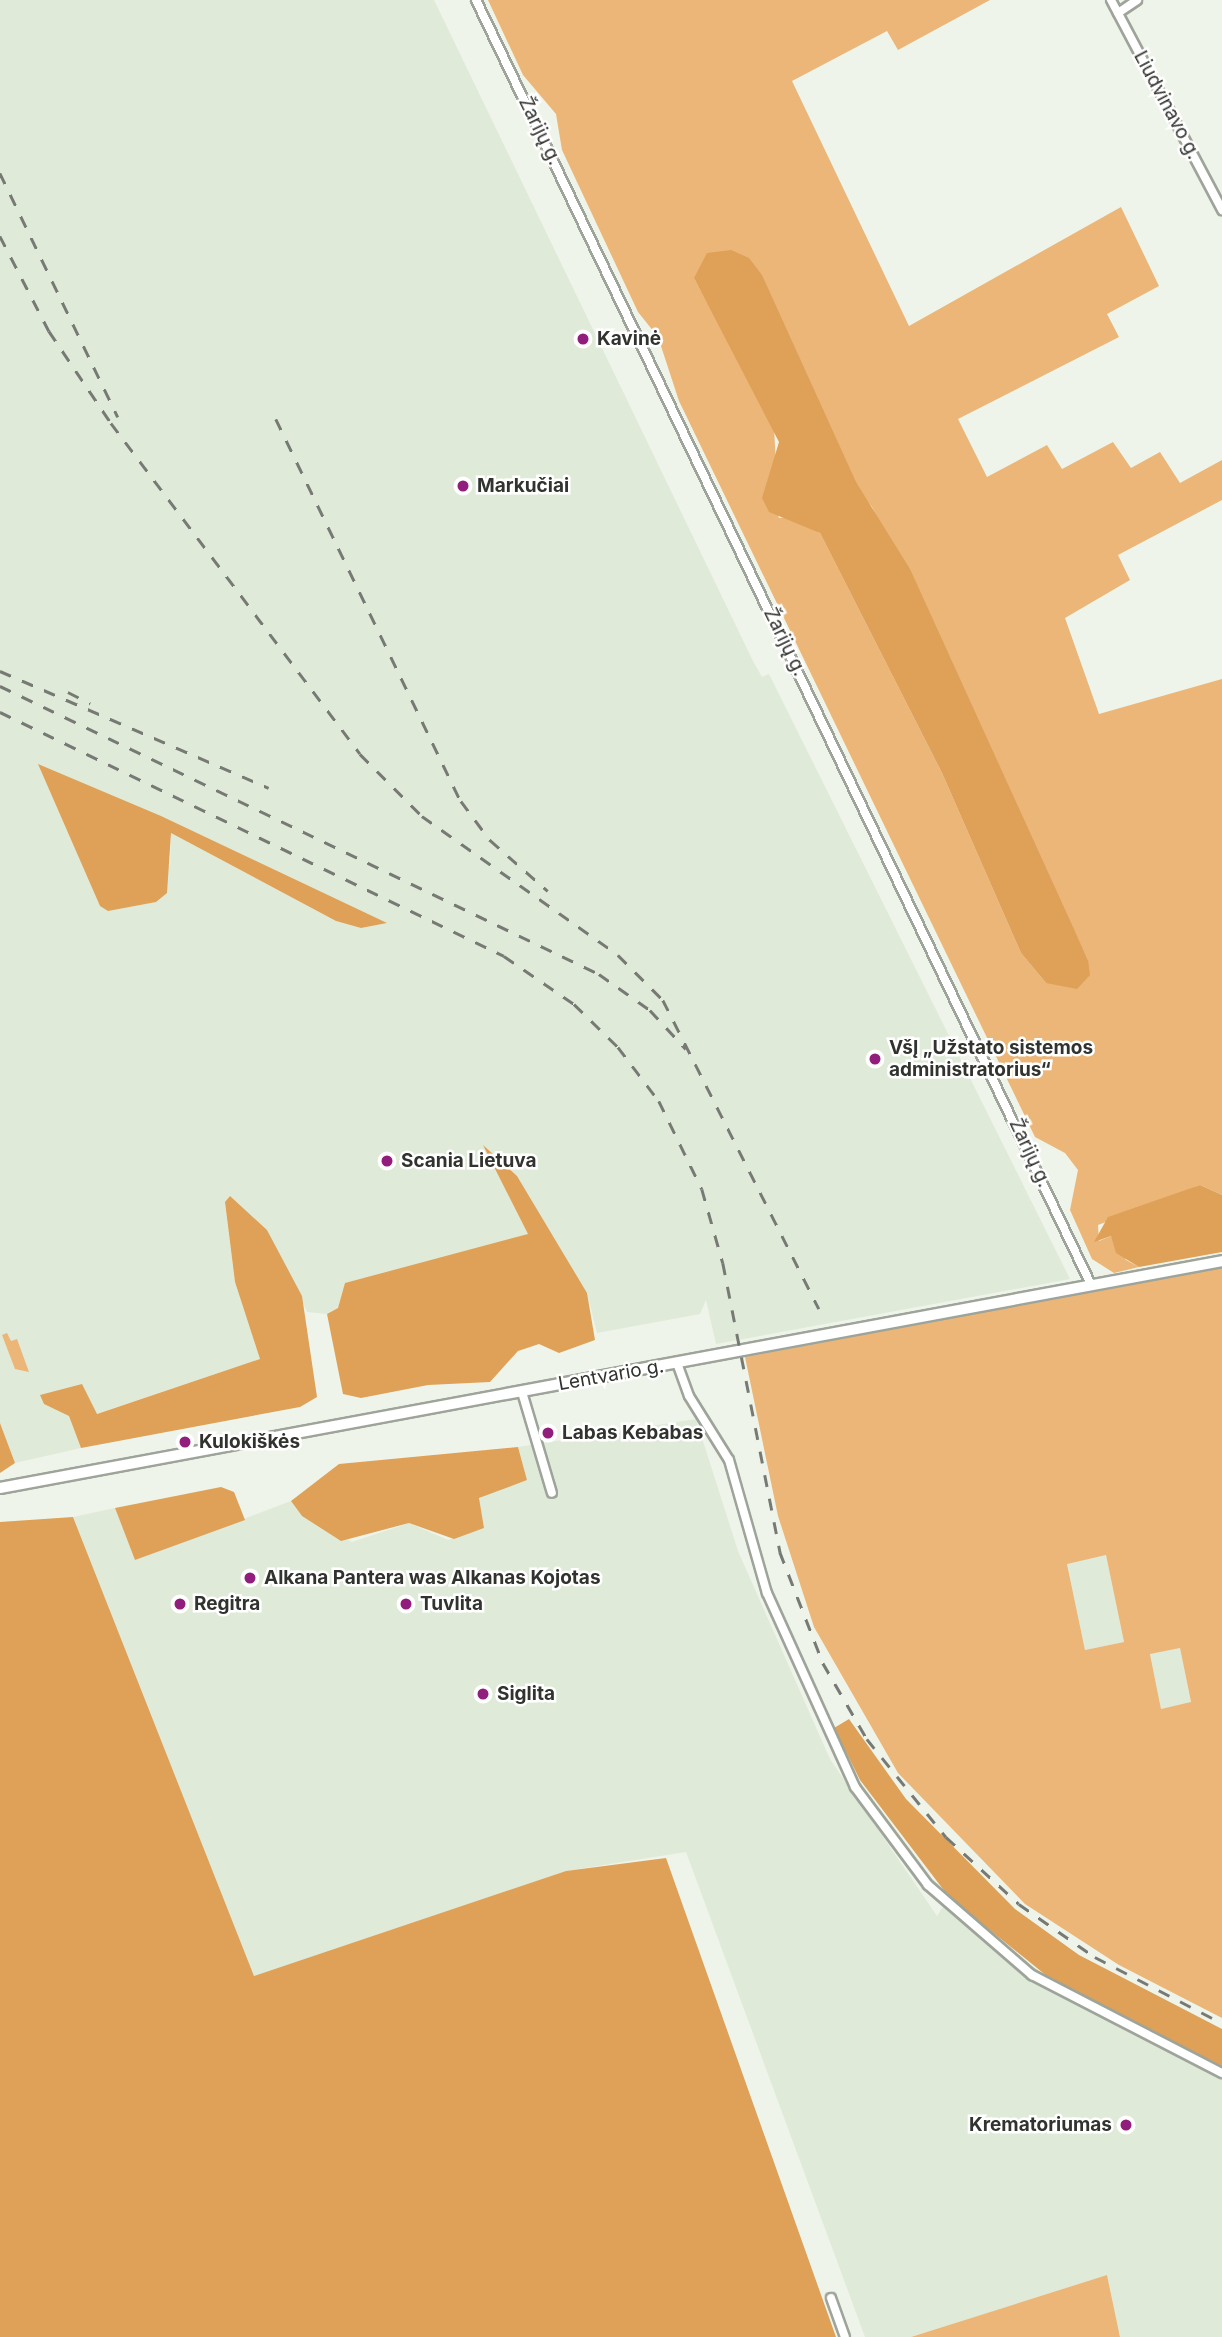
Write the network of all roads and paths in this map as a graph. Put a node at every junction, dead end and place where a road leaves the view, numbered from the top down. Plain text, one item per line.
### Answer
1 (476, 0) edge
2 (1111, 0) edge
3 (1137, 0) edge
4 (1118, 13) junction
5 (1222, 210) edge
6 (1222, 1261) edge
7 (1091, 1285) junction
8 (677, 1363) junction
9 (522, 1392) junction
10 (0, 1488) edge
11 (552, 1493) dead end
12 (1222, 2073) edge
13 (831, 2298) dead end
14 (845, 2337) edge

1 - 7 street, Žarijų g.
2 - 4 street, Liudvinavo g.
3 - 4 street
4 - 5 street, Liudvinavo g.
6 - 7 main road, Lentvario g.
7 - 8 main road, Lentvario g.
8 - 9 main road, Lentvario g.
8 - 12 street
9 - 10 main road, Lentvario g.
9 - 11 street
13 - 14 street

